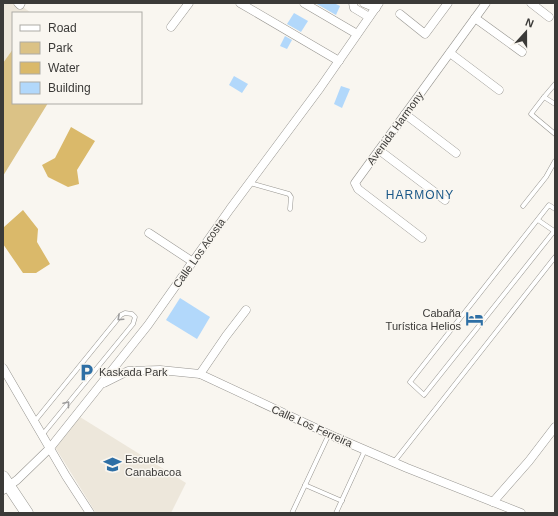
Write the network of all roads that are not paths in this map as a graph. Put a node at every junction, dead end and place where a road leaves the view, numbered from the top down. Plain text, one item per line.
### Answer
1 (18, 3) edge
2 (22, 3) edge
3 (189, 3) edge
4 (240, 3) edge
5 (304, 3) edge
6 (352, 3) edge
7 (364, 3) edge
8 (448, 3) edge
9 (486, 3) edge
10 (530, 3) edge
11 (377, 6) edge
12 (400, 14) dead end
13 (370, 17) junction
14 (549, 17) dead end
15 (475, 18) junction
16 (171, 27) dead end
17 (357, 34) junction
18 (522, 52) dead end
19 (450, 53) junction
20 (339, 61) junction
21 (555, 84) edge
22 (499, 90) dead end
23 (544, 97) junction
24 (555, 104) edge
25 (405, 114) junction
26 (555, 134) edge
27 (379, 150) junction
28 (456, 153) dead end
29 (555, 161) edge
30 (250, 183) junction
31 (445, 200) dead end
32 (523, 206) dead end
33 (290, 209) dead end
34 (555, 209) edge
35 (538, 220) junction
36 (555, 230) edge
37 (149, 233) dead end
38 (422, 238) dead end
39 (555, 257) edge
40 (192, 262) junction
41 (246, 310) dead end
42 (3, 368) edge
43 (200, 374) junction
44 (101, 384) junction
45 (35, 421) junction
46 (555, 427) edge
47 (42, 434) junction
48 (329, 434) junction
49 (50, 448) junction
50 (365, 450) junction
51 (394, 462) junction
52 (5, 484) edge
53 (305, 485) junction
54 (342, 501) junction
55 (493, 502) junction
56 (27, 513) edge
57 (90, 513) edge
58 (292, 513) edge
59 (336, 513) edge
60 (521, 513) edge

1 - 2 street
3 - 16 street
4 - 20 street
5 - 17 street
6 - 13 street
7 - 11 street
8 - 12 street
9 - 15 street, Avenida Harmony
10 - 14 street
11 - 13 street, Calle Los Acosta
13 - 17 street, Calle Los Acosta
15 - 18 street
15 - 19 street, Avenida Harmony
17 - 20 street, Calle Los Acosta
19 - 22 street
19 - 25 street, Avenida Harmony
20 - 30 street, Calle Los Acosta
21 - 23 lane
23 - 24 lane
23 - 26 lane
25 - 27 street, Avenida Harmony
25 - 28 street
27 - 31 street
27 - 38 street, Avenida Harmony
29 - 32 lane
30 - 33 lane
30 - 40 street, Calle Los Acosta
34 - 35 lane
35 - 36 lane
35 - 36 lane
37 - 40 street
39 - 51 lane
40 - 44 street, Calle Los Acosta
41 - 43 street
42 - 45 street
43 - 44 street, Calle Los Ferreira
43 - 48 street, Calle Los Ferreira
44 - 49 street, Calle Los Acosta
45 - 47 street
47 -> 45 lane
46 - 55 street
47 - 49 street
48 - 50 street, Calle Los Ferreira
48 - 53 lane
49 - 52 street, Calle Los Acosta
49 - 57 street
50 - 51 street, Calle Los Ferreira
50 - 54 lane
51 - 55 street, Calle Los Ferreira
52 - 56 main road
53 - 54 lane
53 - 58 lane
54 - 59 lane
55 - 60 street, Calle Los Ferreira

